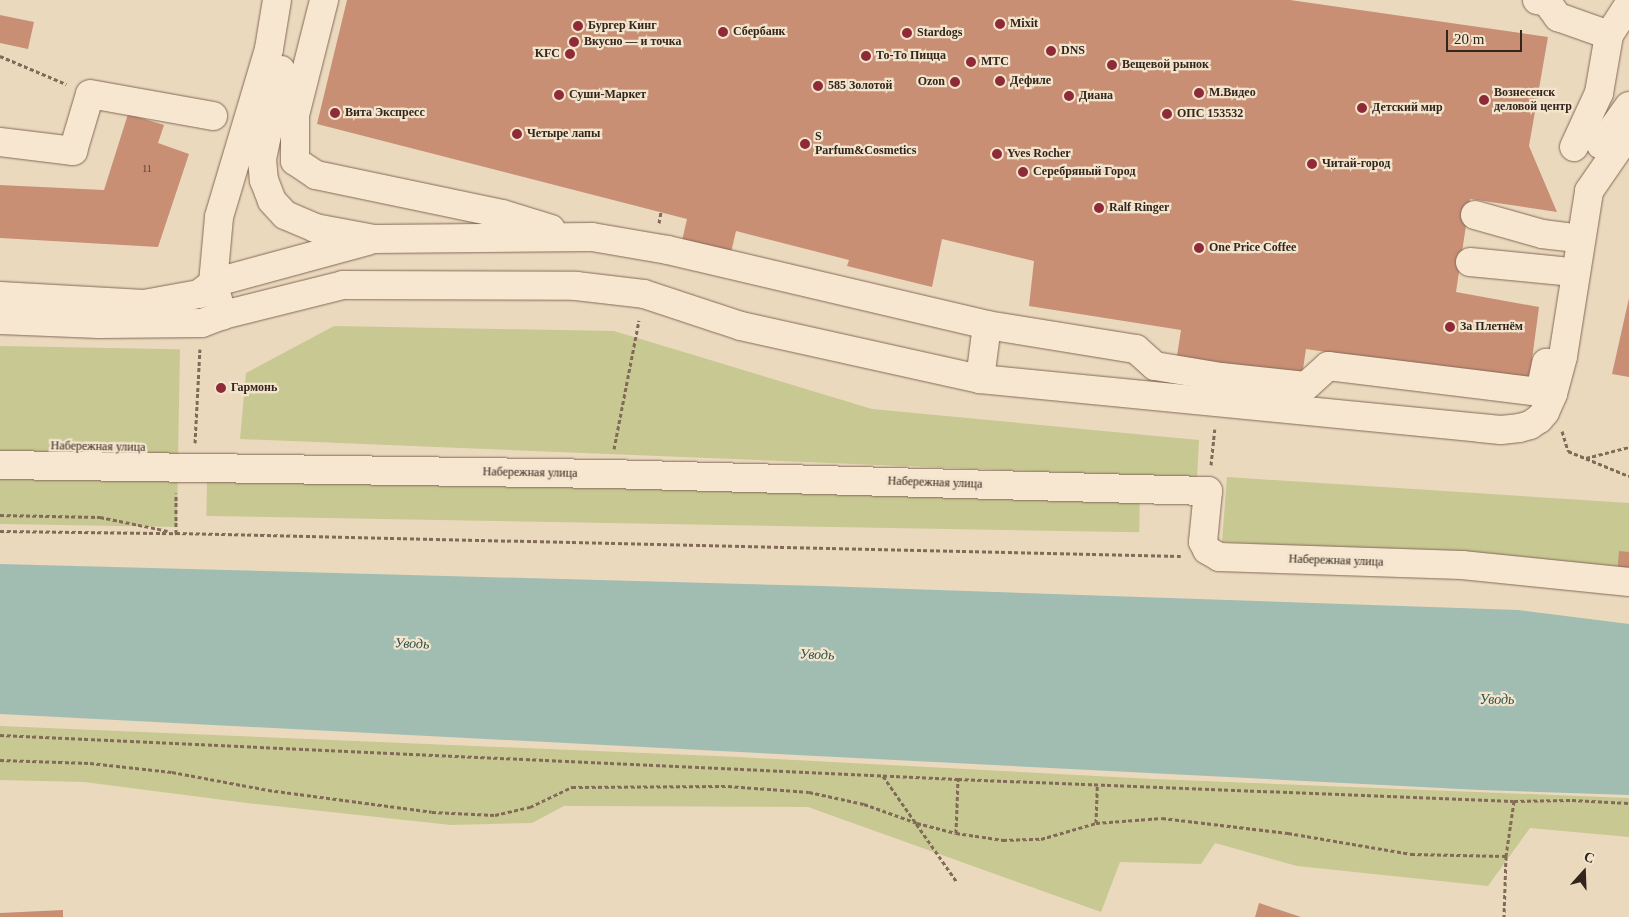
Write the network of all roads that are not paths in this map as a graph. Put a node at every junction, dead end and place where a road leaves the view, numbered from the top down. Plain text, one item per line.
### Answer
1 (276, 0) edge
2 (293, 0) edge
3 (324, 0) edge
4 (1537, 0) edge
5 (1629, 4) edge
6 (1609, 34) junction
7 (1629, 106) edge
8 (274, 110) junction
9 (213, 116) dead end
10 (1629, 133) edge
11 (0, 142) edge
12 (1574, 147) dead end
13 (1475, 215) dead end
14 (570, 237) junction
15 (1566, 237) junction
16 (374, 239) junction
17 (1470, 262) dead end
18 (1561, 271) junction
19 (212, 283) junction
20 (0, 296) edge
21 (212, 319) junction
22 (0, 320) edge
23 (987, 325) junction
24 (980, 379) junction
25 (1546, 393) junction
26 (0, 446) edge
27 (0, 465) edge
28 (185, 466) junction
29 (1629, 582) edge

1 - 8 street
2 - 8 street
3 - 8 street
4 - 6 street
5 - 6 street
6 - 12 street
7 - 15 street
8 - 14 street
8 - 16 street
8 - 19 street
9 - 11 street
10 - 25 street
13 - 15 street
14 - 16 street
14 - 23 street
15 - 18 street
16 - 19 street
17 - 18 street
18 - 25 street
19 - 20 street
19 - 21 street
21 - 22 street
21 - 24 street
23 - 24 street
23 - 25 street
24 - 25 street
26 - 28 street, Набережная улица
27 - 28 street, Набережная улица
28 - 29 street, Набережная улица

